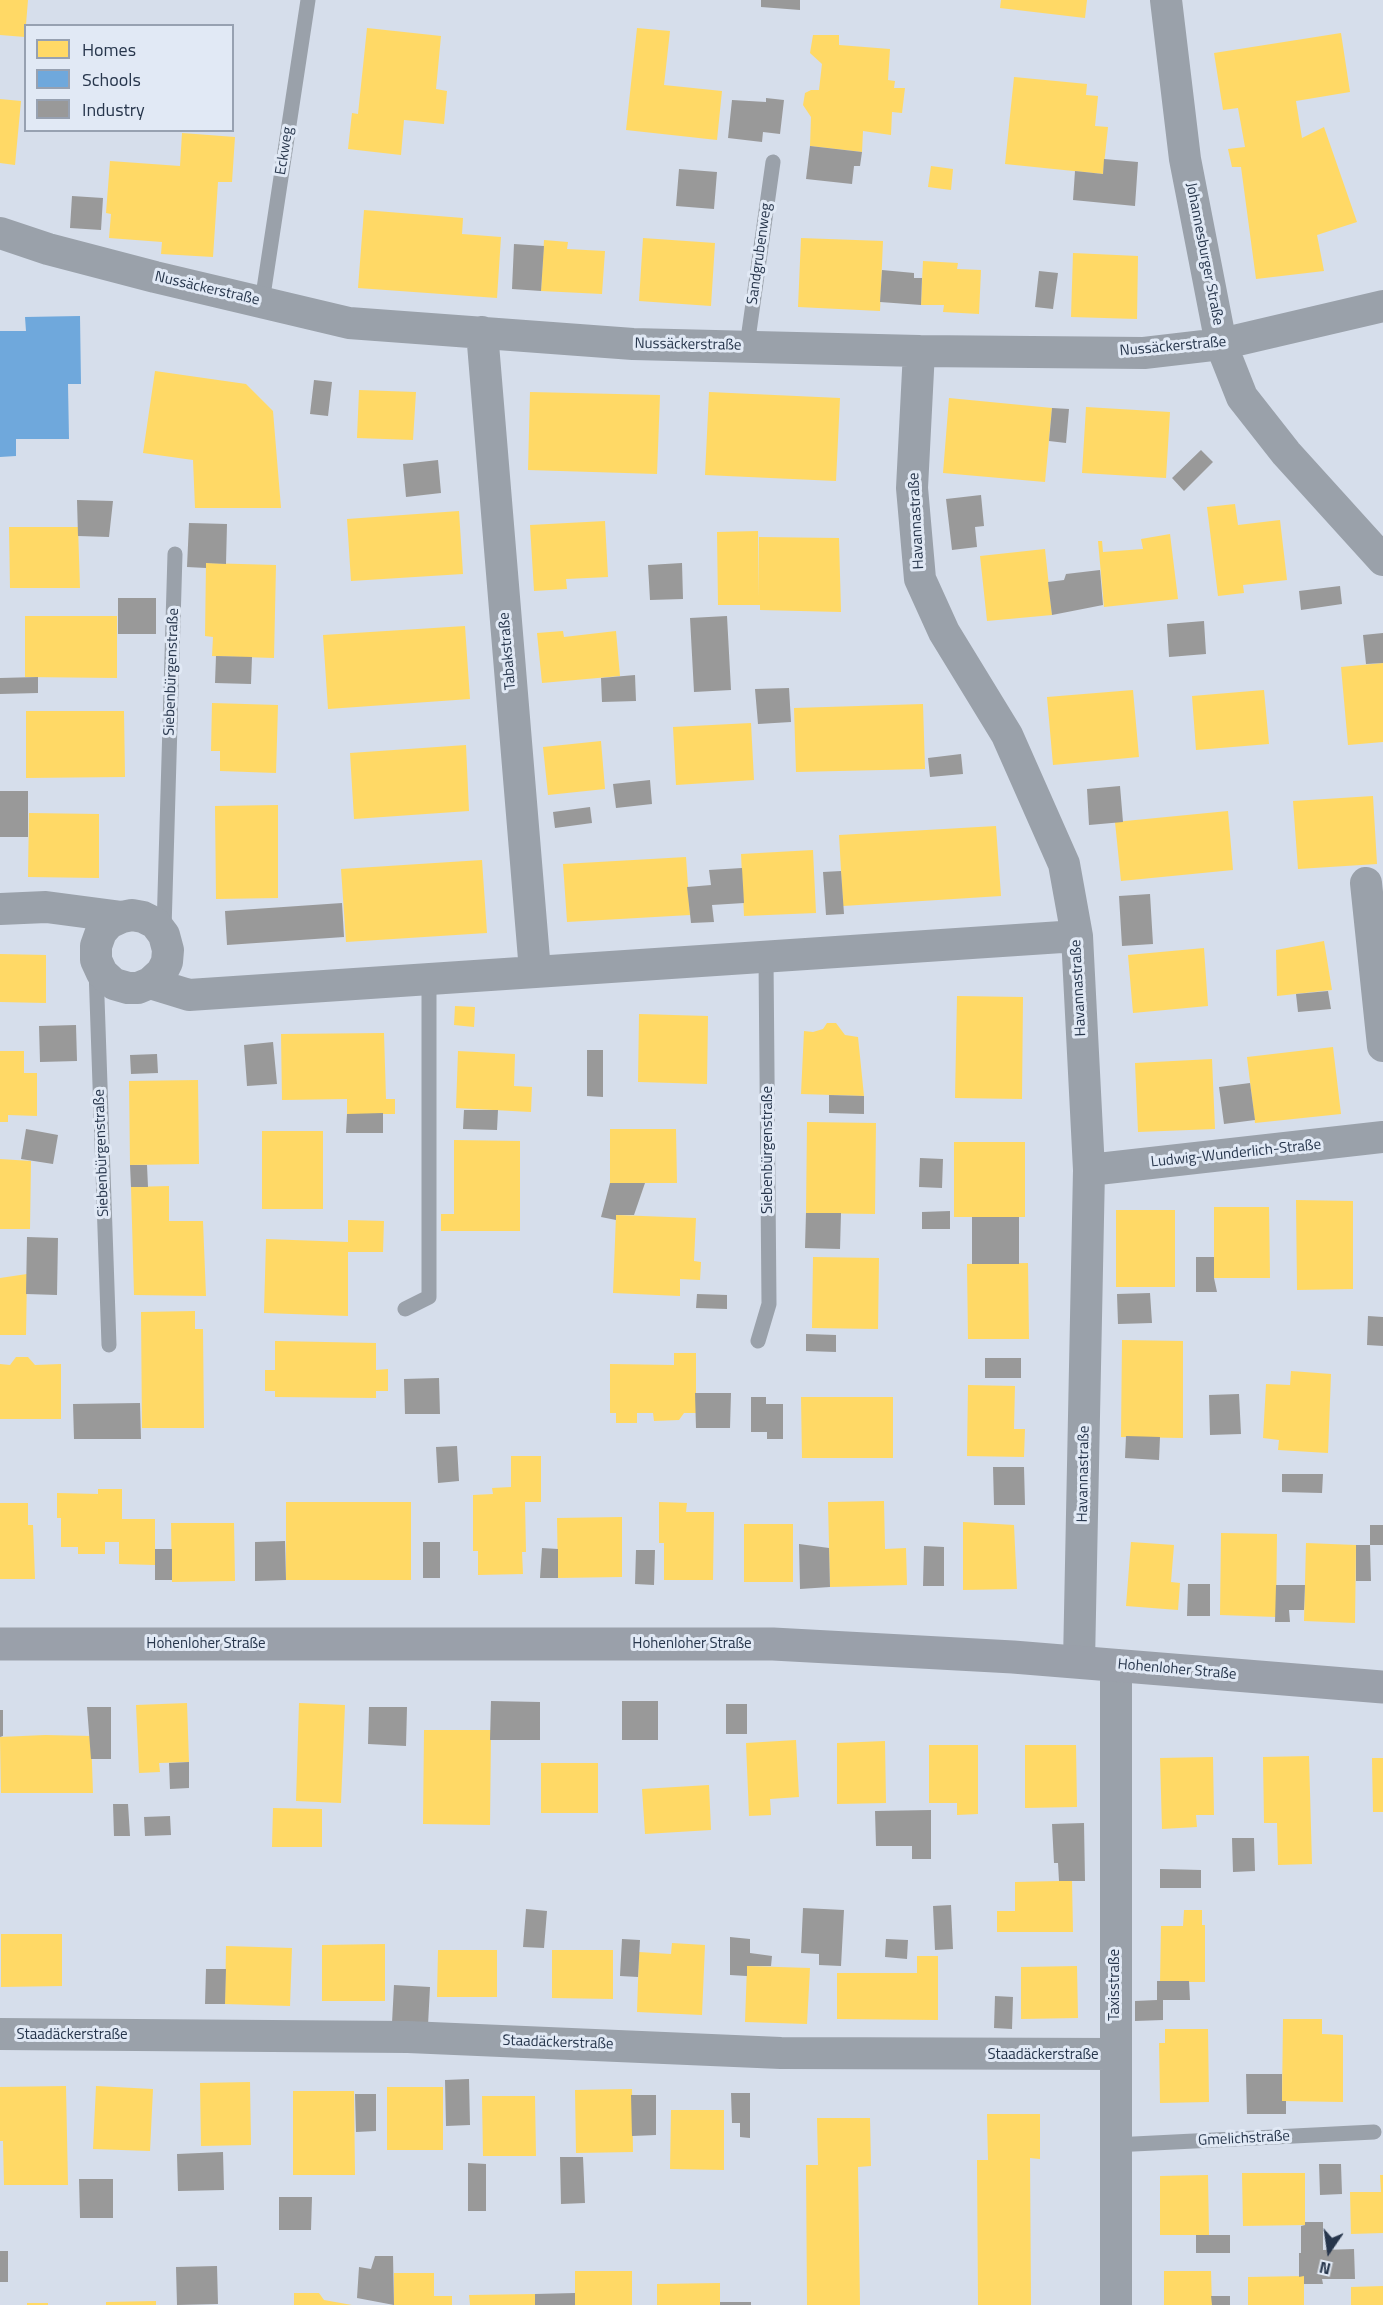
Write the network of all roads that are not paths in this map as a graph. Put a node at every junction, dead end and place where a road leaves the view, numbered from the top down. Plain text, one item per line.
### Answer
1 (308, 0) edge
2 (1166, 0) edge
3 (773, 162) dead end
4 (0, 232) edge
5 (262, 302) junction
6 (1383, 306) edge
7 (482, 332) junction
8 (1221, 344) junction
9 (747, 346) junction
10 (920, 351) junction
11 (175, 554) dead end
12 (1383, 560) edge
13 (1366, 883) dead end
14 (0, 909) edge
15 (122, 916) junction
16 (164, 935) junction
17 (1077, 936) junction
18 (766, 958) junction
19 (96, 960) junction
20 (535, 971) junction
21 (429, 978) junction
22 (150, 983) junction
23 (1383, 1046) edge
24 (1383, 1137) edge
25 (1089, 1170) junction
26 (405, 1309) dead end
27 (758, 1341) dead end
28 (109, 1346) dead end
29 (0, 1644) edge
30 (1079, 1662) junction
31 (1116, 1665) junction
32 (1383, 1686) edge
33 (0, 2034) edge
34 (1115, 2054) junction
35 (1374, 2132) dead end
36 (1114, 2145) junction
37 (1116, 2305) edge

1 - 5 lane, Eckweg
2 - 8 street, Johannesburger Straße
3 - 9 lane, Sandgrubenweg
4 - 5 street, Nussäckerstraße
5 - 7 street, Nussäckerstraße
6 - 8 street, Nussäckerstraße
7 - 9 street, Nussäckerstraße
7 - 20 street, Tabakstraße
8 - 10 street, Nussäckerstraße
8 - 12 street, Johannesburger Straße
9 - 10 street, Nussäckerstraße
10 - 17 street, Havannastraße
11 - 16 lane, Siebenbürgenstraße
13 - 23 street
14 - 15 street
15 - 16 street
15 - 19 street, Siebenbürgenstraße
16 - 22 street, Siebenbürgenstraße
17 - 18 street
17 - 25 street, Havannastraße
18 - 20 street
18 - 27 lane, Siebenbürgenstraße
19 - 22 street
19 - 28 lane, Siebenbürgenstraße
20 - 21 street
21 - 22 street
21 - 26 lane
24 - 25 street, Ludwig-Wunderlich-Straße
25 - 30 street, Havannastraße
29 - 30 street, Hohenloher Straße
30 - 31 street, Hohenloher Straße
31 - 32 street, Hohenloher Straße
31 - 34 street, Taxisstraße
33 - 34 street, Staadäckerstraße
34 - 36 street, Taxisstraße
35 - 36 lane, Gmelichstraße
36 - 37 street, Taxisstraße

